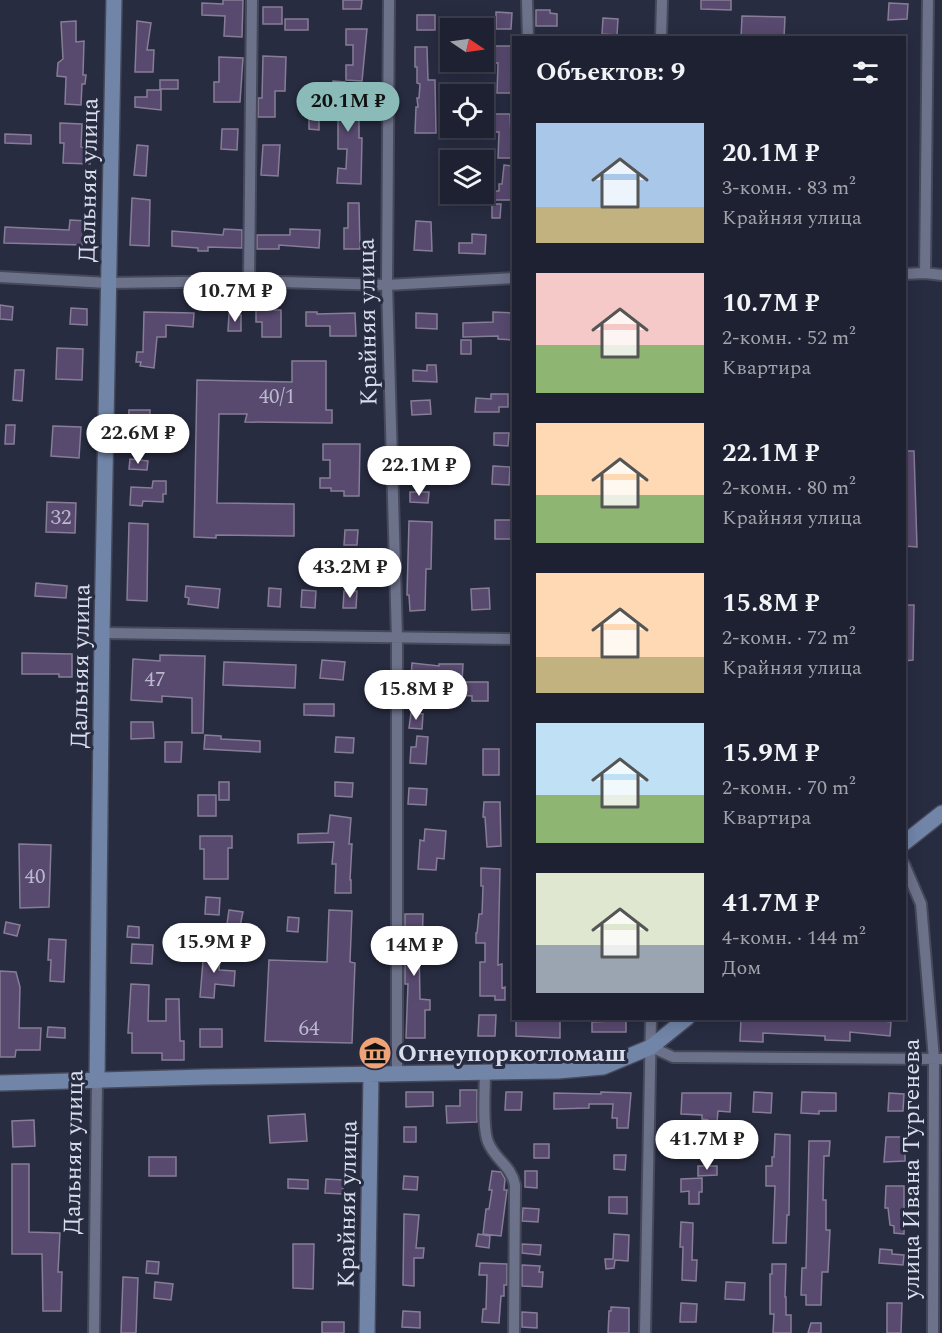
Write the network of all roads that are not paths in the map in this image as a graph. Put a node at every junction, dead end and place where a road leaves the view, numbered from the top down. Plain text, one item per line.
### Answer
1 (114, 0) edge
2 (252, 0) edge
3 (389, 0) edge
4 (527, 0) edge
5 (662, 0) edge
6 (928, 0) edge
7 (528, 36) edge
8 (661, 36) edge
9 (925, 273) junction
10 (906, 274) edge
11 (942, 275) edge
12 (0, 277) edge
13 (512, 278) edge
14 (249, 281) junction
15 (108, 283) junction
16 (387, 285) junction
17 (102, 633) junction
18 (397, 638) junction
19 (512, 639) edge
20 (942, 813) edge
21 (906, 841) edge
22 (906, 869) edge
23 (651, 1020) edge
24 (685, 1020) edge
25 (651, 1047) junction
26 (938, 1059) edge
27 (484, 1072) junction
28 (397, 1074) junction
29 (371, 1075) junction
30 (97, 1081) junction
31 (0, 1083) edge
32 (94, 1333) edge
33 (367, 1333) edge
34 (514, 1333) edge
35 (645, 1333) edge
36 (933, 1333) edge

1 - 15 main road, Дальняя улица
2 - 14 street
3 - 16 street, Крайняя улица
4 - 7 street
5 - 8 street
6 - 9 street
9 - 10 street
9 - 11 street
12 - 15 street
13 - 16 street
14 - 15 street
14 - 16 street
15 - 17 main road, Дальняя улица
16 - 18 street, Крайняя улица
17 - 18 street
17 - 30 main road, Дальняя улица
18 - 19 street
18 - 28 street, Крайняя улица
20 - 21 main road
22 - 26 street, улица Ивана Тургенева
23 - 25 street
24 - 25 main road
25 - 26 street
25 - 27 main road
25 - 35 street
26 - 36 street, улица Ивана Тургенева
27 - 28 main road
27 - 34 street
28 - 29 main road
29 - 30 main road
29 - 33 main road, Крайняя улица
30 - 31 main road
30 - 32 street, Дальняя улица

